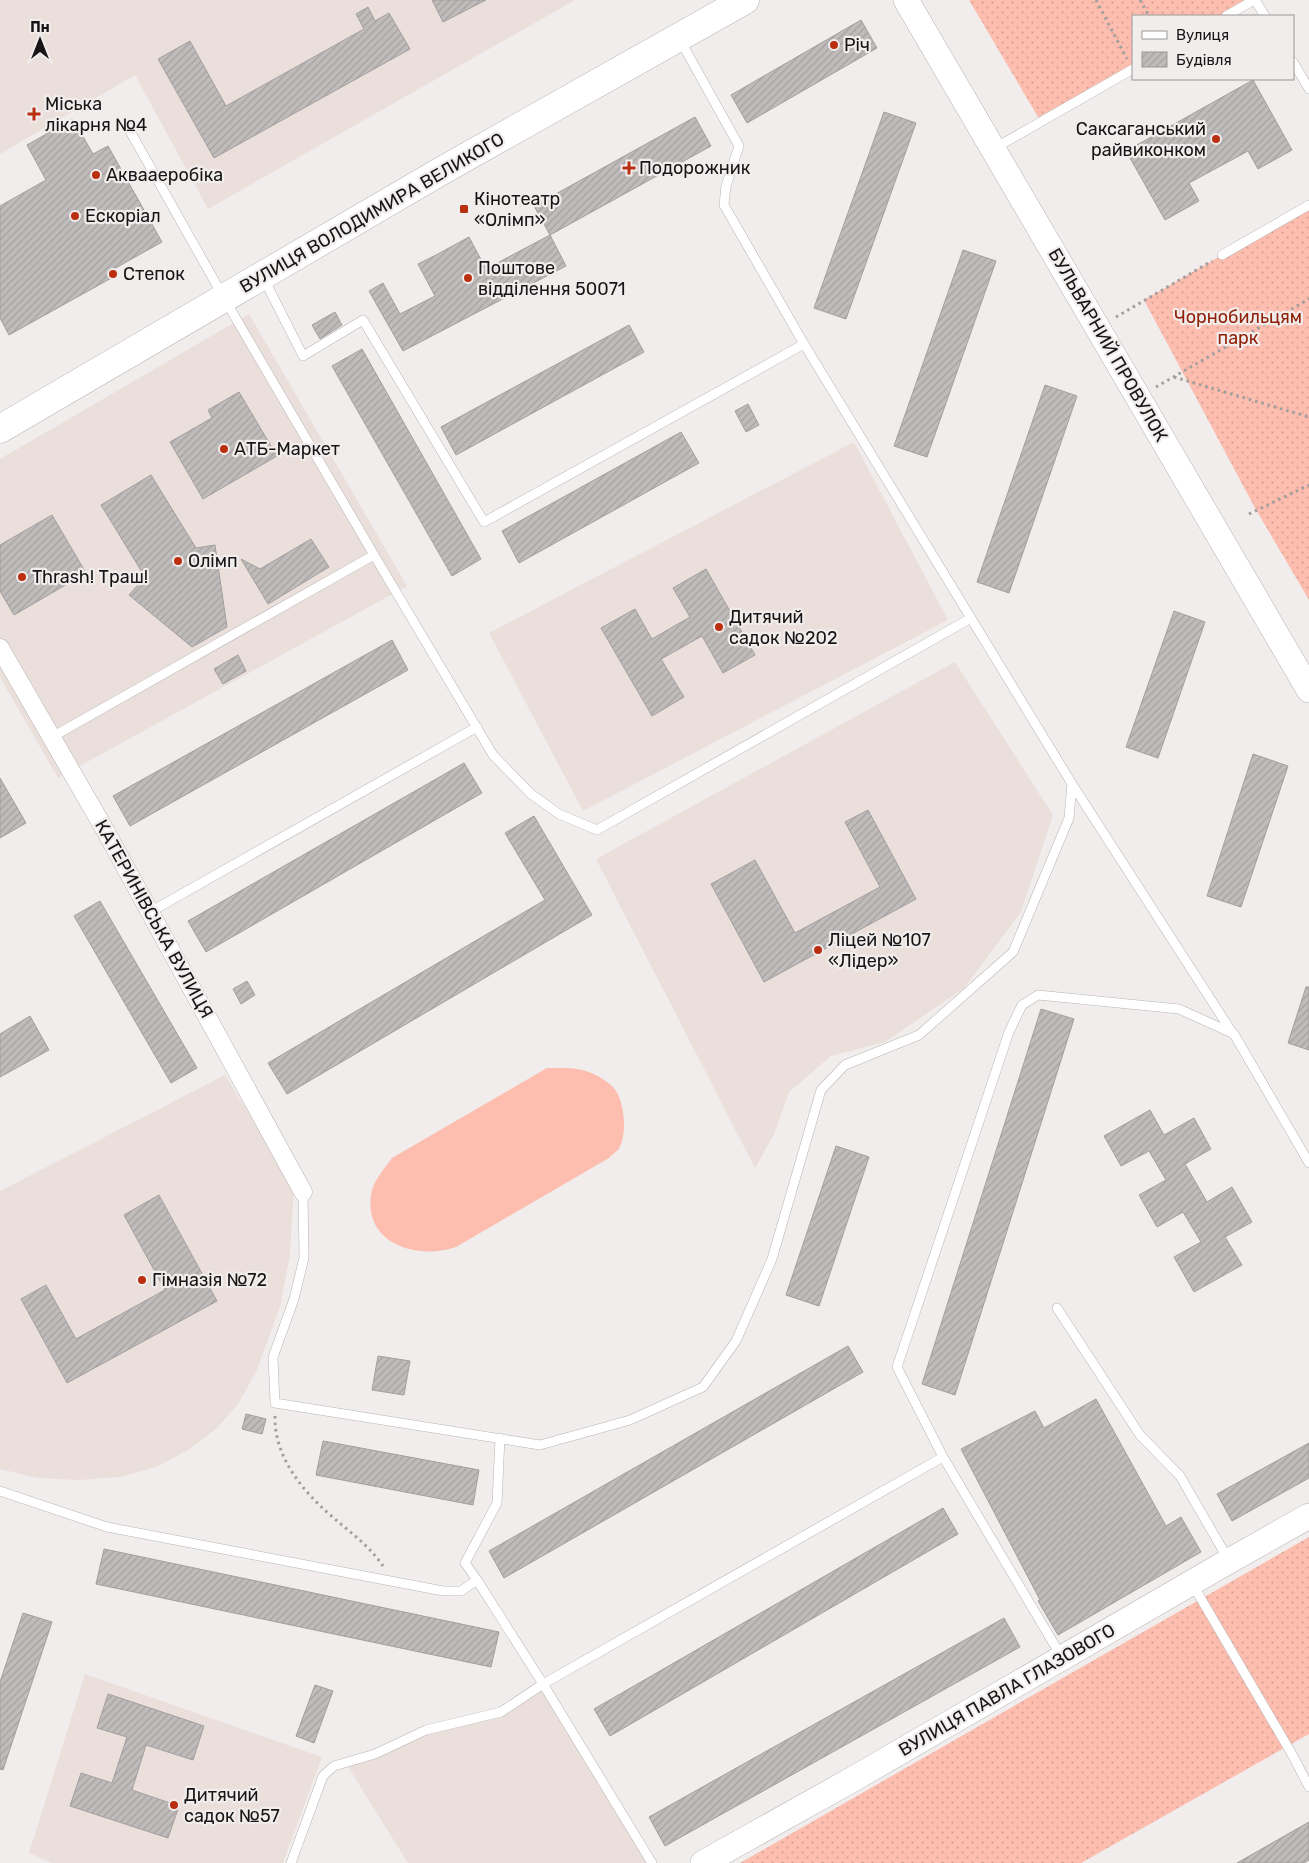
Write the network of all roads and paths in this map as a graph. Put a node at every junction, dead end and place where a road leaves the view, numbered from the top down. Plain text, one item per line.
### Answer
1 (745, 0) edge
2 (906, 0) edge
3 (1096, 0) edge
4 (1140, 0) edge
5 (1254, 0) edge
6 (1148, 15) edge
7 (1228, 15) edge
8 (1264, 15) edge
9 (679, 37) junction
10 (1294, 64) edge
11 (1132, 67) edge
12 (1132, 70) edge
13 (1309, 89) edge
14 (126, 124) dead end
15 (992, 150) junction
16 (1309, 205) edge
17 (1222, 255) joint
18 (262, 276) junction
19 (224, 298) junction
20 (1309, 299) edge
21 (1098, 327) junction
22 (804, 344) junction
23 (1174, 377) junction
24 (1139, 398) junction
25 (1309, 417) edge
26 (1, 424) edge
27 (1309, 484) edge
28 (1249, 514) dead end
29 (374, 555) junction
30 (971, 618) junction
31 (0, 648) edge
32 (1309, 690) edge
33 (477, 727) junction
34 (52, 737) junction
35 (1072, 784) junction
36 (150, 912) junction
37 (1234, 1034) junction
38 (1309, 1163) edge
39 (303, 1192) joint
40 (1057, 1308) dead end
41 (276, 1402) junction
42 (500, 1438) junction
43 (943, 1457) junction
44 (0, 1491) edge
45 (1309, 1516) edge
46 (1229, 1561) junction
47 (386, 1580) junction
48 (477, 1580) junction
49 (1192, 1582) junction
50 (1062, 1659) junction
51 (543, 1684) junction
52 (1309, 1787) edge
53 (291, 1863) edge
54 (652, 1863) edge
55 (703, 1863) edge

1 - 9 main road, ВУЛИЦЯ ВОЛОДИМИРА ВЕЛИКОГО
2 - 15 street, БУЛЬВАРНИЙ ПРОВУЛОК
3 - 11 path
4 - 6 path
5 - 7 lane
5 - 8 lane
9 - 18 main road, ВУЛИЦЯ ВОЛОДИМИРА ВЕЛИКОГО
9 - 22 lane
10 - 13 lane
12 - 15 lane
14 - 19 lane
15 - 21 street, БУЛЬВАРНИЙ ПРОВУЛОК
16 - 17 lane
17 - 21 path
18 - 19 main road, ВУЛИЦЯ ВОЛОДИМИРА ВЕЛИКОГО
18 - 22 lane
19 - 26 main road, ВУЛИЦЯ ВОЛОДИМИРА ВЕЛИКОГО
19 - 29 lane
20 - 23 path
21 - 24 street, БУЛЬВАРНИЙ ПРОВУЛОК
22 - 30 lane
23 - 24 path
23 - 25 path
24 - 32 street, БУЛЬВАРНИЙ ПРОВУЛОК
27 - 28 path
29 - 33 lane
29 - 34 lane
30 - 33 lane
30 - 35 lane
31 - 34 street, КАТЕРИНІВСЬКА ВУЛИЦЯ
33 - 36 lane
34 - 36 street, КАТЕРИНІВСЬКА ВУЛИЦЯ
35 - 37 lane
35 - 42 lane
36 - 39 street, КАТЕРИНІВСЬКА ВУЛИЦЯ
37 - 38 lane
37 - 43 lane
39 - 41 lane
40 - 46 lane
41 - 42 lane
41 - 47 path
42 - 48 lane
43 - 50 lane
43 - 51 lane
44 - 47 lane
45 - 46 street, ВУЛИЦЯ ПАВЛА ГЛАЗОВОГО
46 - 49 street, ВУЛИЦЯ ПАВЛА ГЛАЗОВОГО
47 - 48 lane
48 - 51 lane
49 - 50 street, ВУЛИЦЯ ПАВЛА ГЛАЗОВОГО
49 - 52 lane
50 - 55 street, ВУЛИЦЯ ПАВЛА ГЛАЗОВОГО
51 - 53 lane
51 - 54 lane

